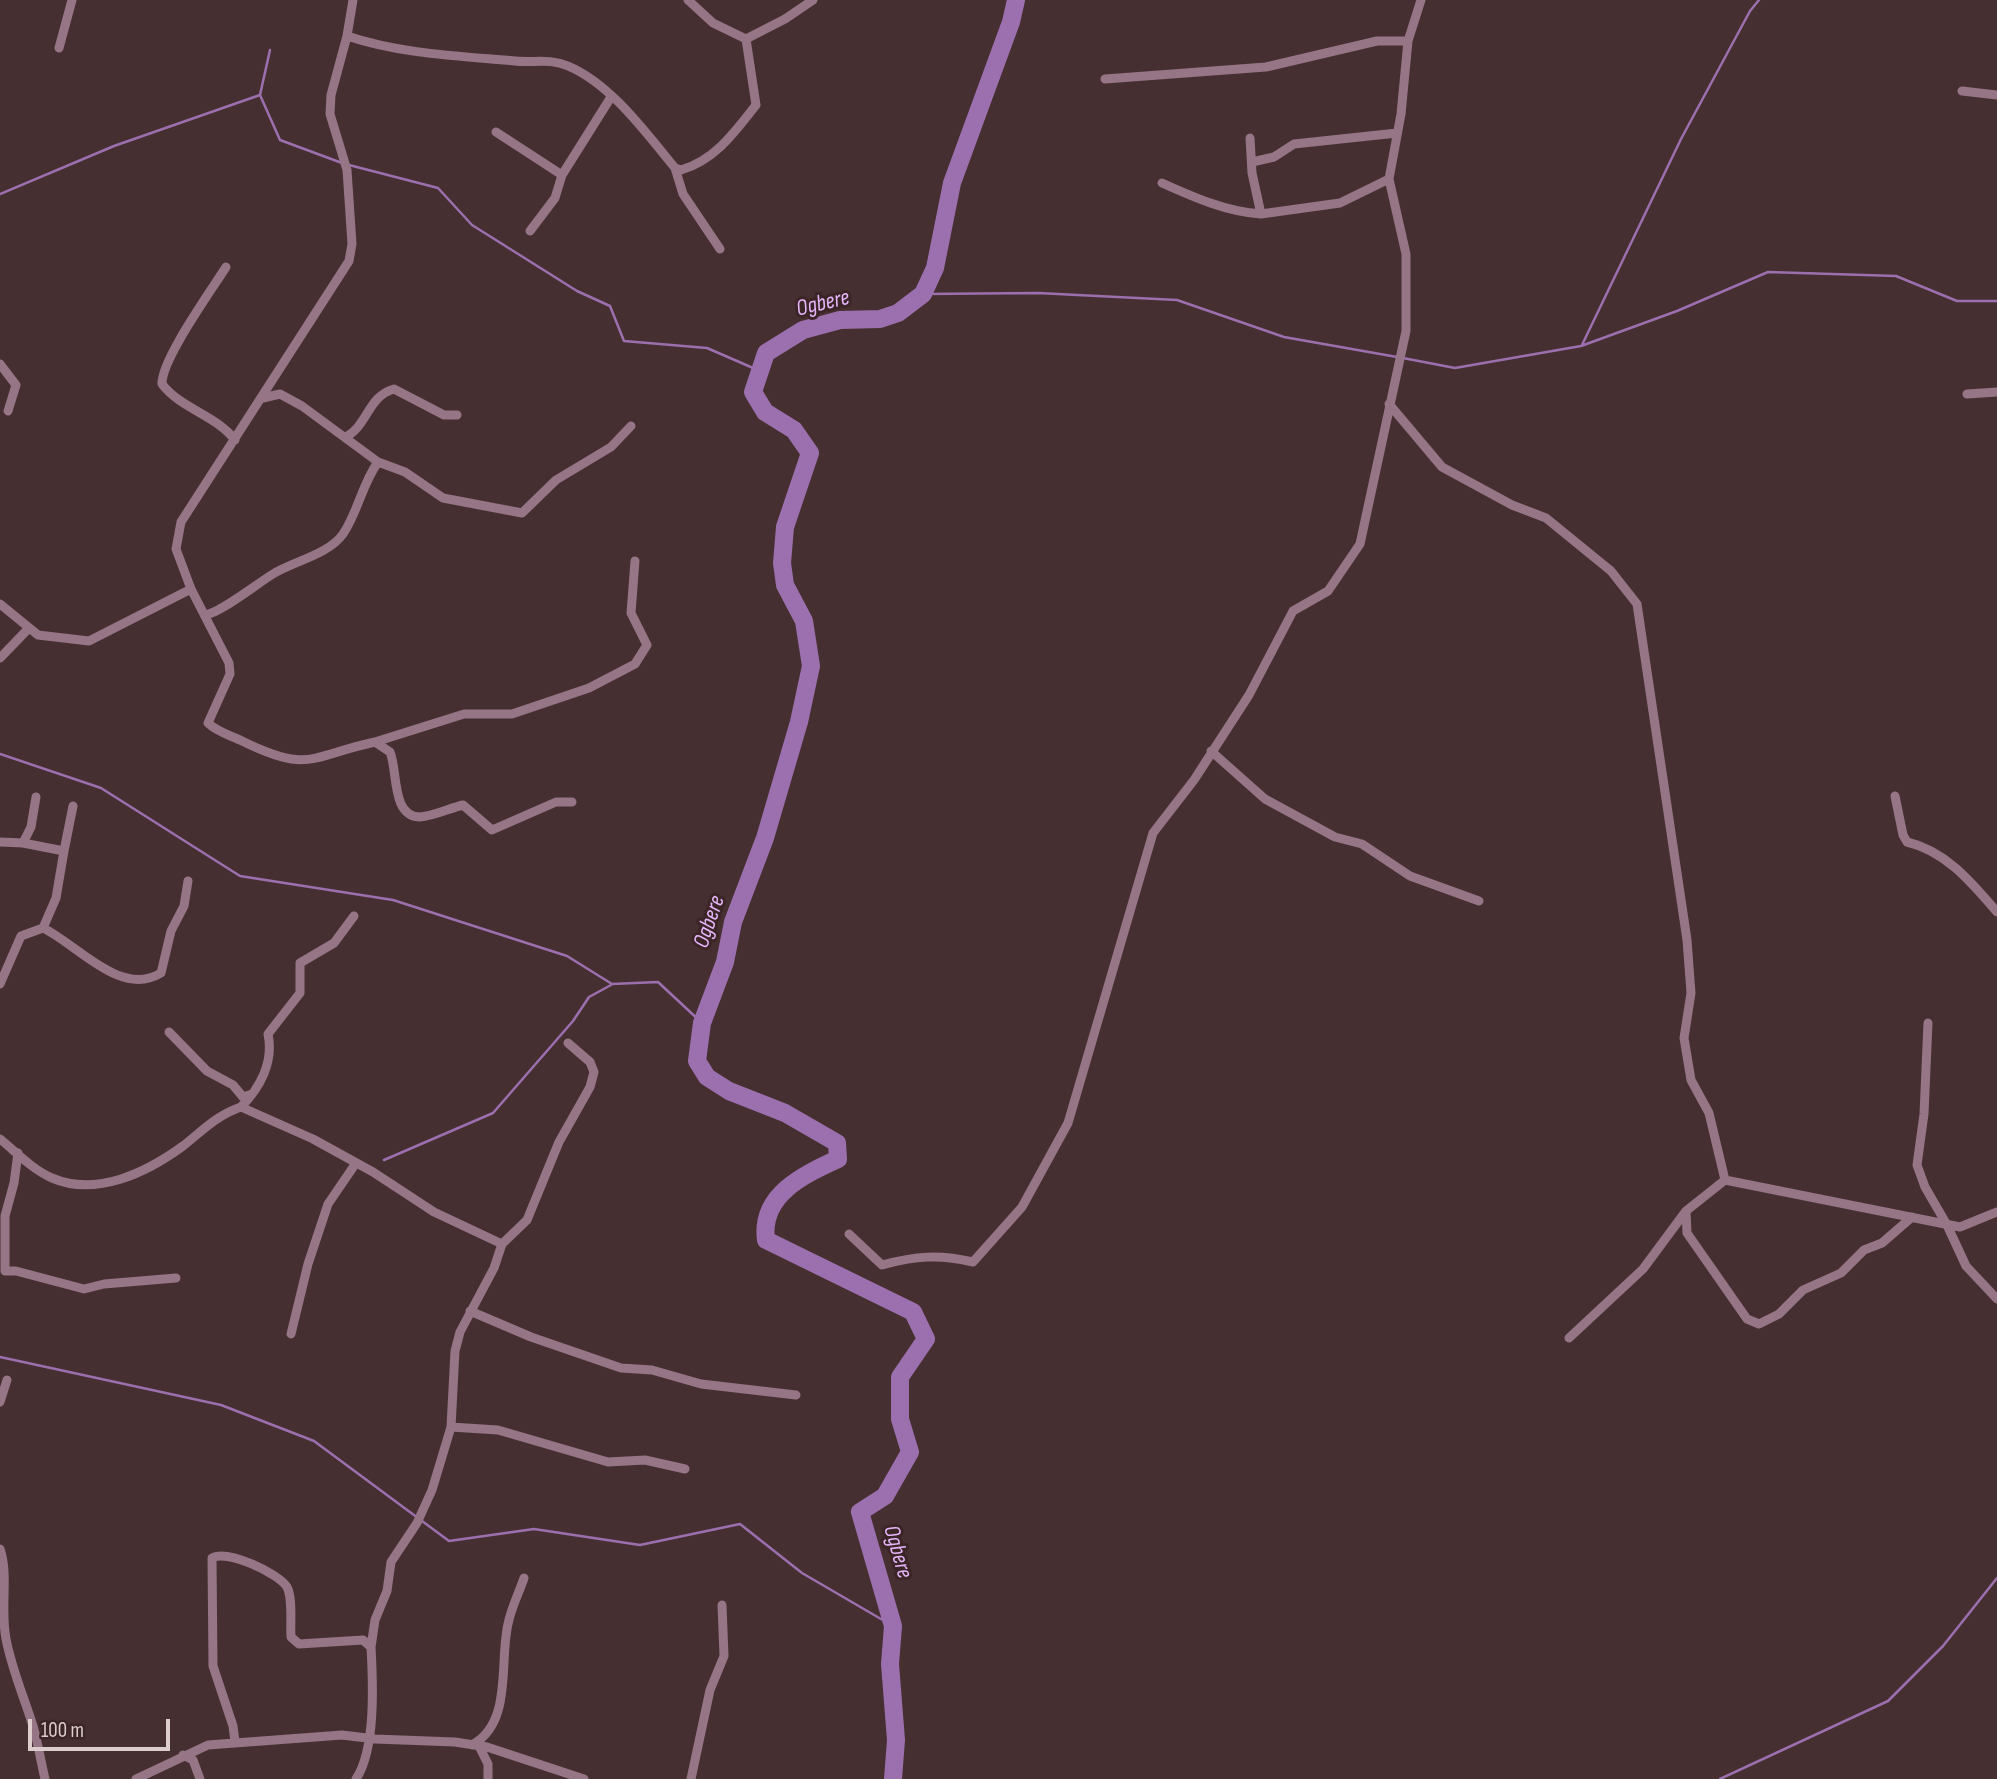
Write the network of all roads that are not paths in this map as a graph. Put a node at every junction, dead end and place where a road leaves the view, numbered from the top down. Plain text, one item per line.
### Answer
1 (72, 0) edge
2 (353, 0) edge
3 (688, 0) edge
4 (813, 0) edge
5 (1420, 0) edge
6 (347, 36) junction
7 (746, 39) junction
8 (1408, 41) junction
9 (59, 48) dead end
10 (1105, 79) dead end
11 (1962, 91) dead end
12 (1997, 95) edge
13 (611, 97) junction
14 (496, 132) dead end
15 (1397, 133) junction
16 (1250, 138) dead end
17 (1252, 162) junction
18 (675, 168) junction
19 (562, 175) junction
20 (1389, 180) junction
21 (1162, 183) dead end
22 (1261, 214) junction
23 (530, 232) dead end
24 (720, 249) dead end
25 (226, 267) dead end
26 (0, 364) edge
27 (1997, 392) edge
28 (1967, 394) dead end
29 (261, 399) junction
30 (1389, 404) junction
31 (8, 411) dead end
32 (457, 415) dead end
33 (631, 426) dead end
34 (346, 437) junction
35 (235, 440) junction
36 (377, 462) junction
37 (635, 561) dead end
38 (191, 589) junction
39 (0, 604) edge
40 (205, 615) junction
41 (29, 628) junction
42 (0, 658) edge
43 (374, 742) junction
44 (1211, 751) junction
45 (1895, 796) dead end
46 (36, 797) dead end
47 (572, 802) dead end
48 (73, 806) dead end
49 (0, 842) edge
50 (23, 843) junction
51 (64, 851) junction
52 (188, 881) dead end
53 (1479, 901) dead end
54 (1997, 912) edge
55 (354, 916) dead end
56 (43, 928) junction
57 (0, 984) edge
58 (1928, 1023) dead end
59 (169, 1032) dead end
60 (569, 1043) dead end
61 (253, 1094) junction
62 (241, 1107) junction
63 (0, 1139) edge
64 (18, 1153) junction
65 (356, 1163) junction
66 (1726, 1180) junction
67 (1686, 1211) junction
68 (1997, 1212) edge
69 (1912, 1217) junction
70 (1947, 1224) junction
71 (849, 1234) dead end
72 (502, 1244) junction
73 (176, 1278) dead end
74 (1997, 1299) edge
75 (470, 1311) junction
76 (291, 1334) dead end
77 (1569, 1338) dead end
78 (7, 1380) dead end
79 (796, 1395) dead end
80 (0, 1402) edge
81 (451, 1427) junction
82 (685, 1469) dead end
83 (0, 1549) edge
84 (524, 1578) dead end
85 (722, 1605) dead end
86 (371, 1647) junction
87 (368, 1738) junction
88 (234, 1742) junction
89 (475, 1745) junction
90 (183, 1755) junction
91 (565, 1775) edge
92 (45, 1779) edge
93 (136, 1779) edge
94 (200, 1779) edge
95 (356, 1779) edge
96 (488, 1779) edge
97 (584, 1779) edge
98 (691, 1779) edge

1 - 9 street
2 - 6 street
3 - 7 street
4 - 7 street
5 - 8 street
6 - 13 street
6 - 29 street
7 - 18 street
8 - 10 street
8 - 15 street
11 - 12 street
13 - 18 street
13 - 19 street
14 - 19 street
15 - 17 street
15 - 20 street
16 - 17 street
17 - 22 street
18 - 24 street
19 - 23 street
20 - 22 street
20 - 30 street
21 - 22 street
25 - 35 street
26 - 31 street
27 - 28 street
29 - 34 street
29 - 35 street
30 - 44 street
30 - 66 street
32 - 34 street
33 - 36 street
34 - 36 street
35 - 38 street
36 - 40 street
37 - 43 street
38 - 40 street
38 - 41 street
39 - 41 street
40 - 43 street
41 - 42 street
43 - 47 street
44 - 53 street
44 - 71 street
45 - 54 street
46 - 50 street
48 - 51 street
49 - 50 street
50 - 51 street
51 - 56 street
52 - 56 street
55 - 61 street
56 - 57 street
58 - 70 street
59 - 61 street
60 - 72 street
61 - 62 street
62 - 64 street
62 - 65 street
63 - 64 street
64 - 73 street
65 - 72 street
65 - 76 street
66 - 67 street
66 - 69 street
67 - 69 street
67 - 77 street
68 - 70 street
69 - 70 street
70 - 74 street
72 - 75 street
75 - 79 street
75 - 81 street
78 - 80 street
81 - 82 street
81 - 86 street
83 - 92 street
84 - 89 street
85 - 98 street
86 - 87 street
86 - 88 street
87 - 88 street
87 - 89 street
87 - 95 street
88 - 90 street
89 - 91 street
89 - 96 street
90 - 93 street
90 - 94 street
91 - 97 street

